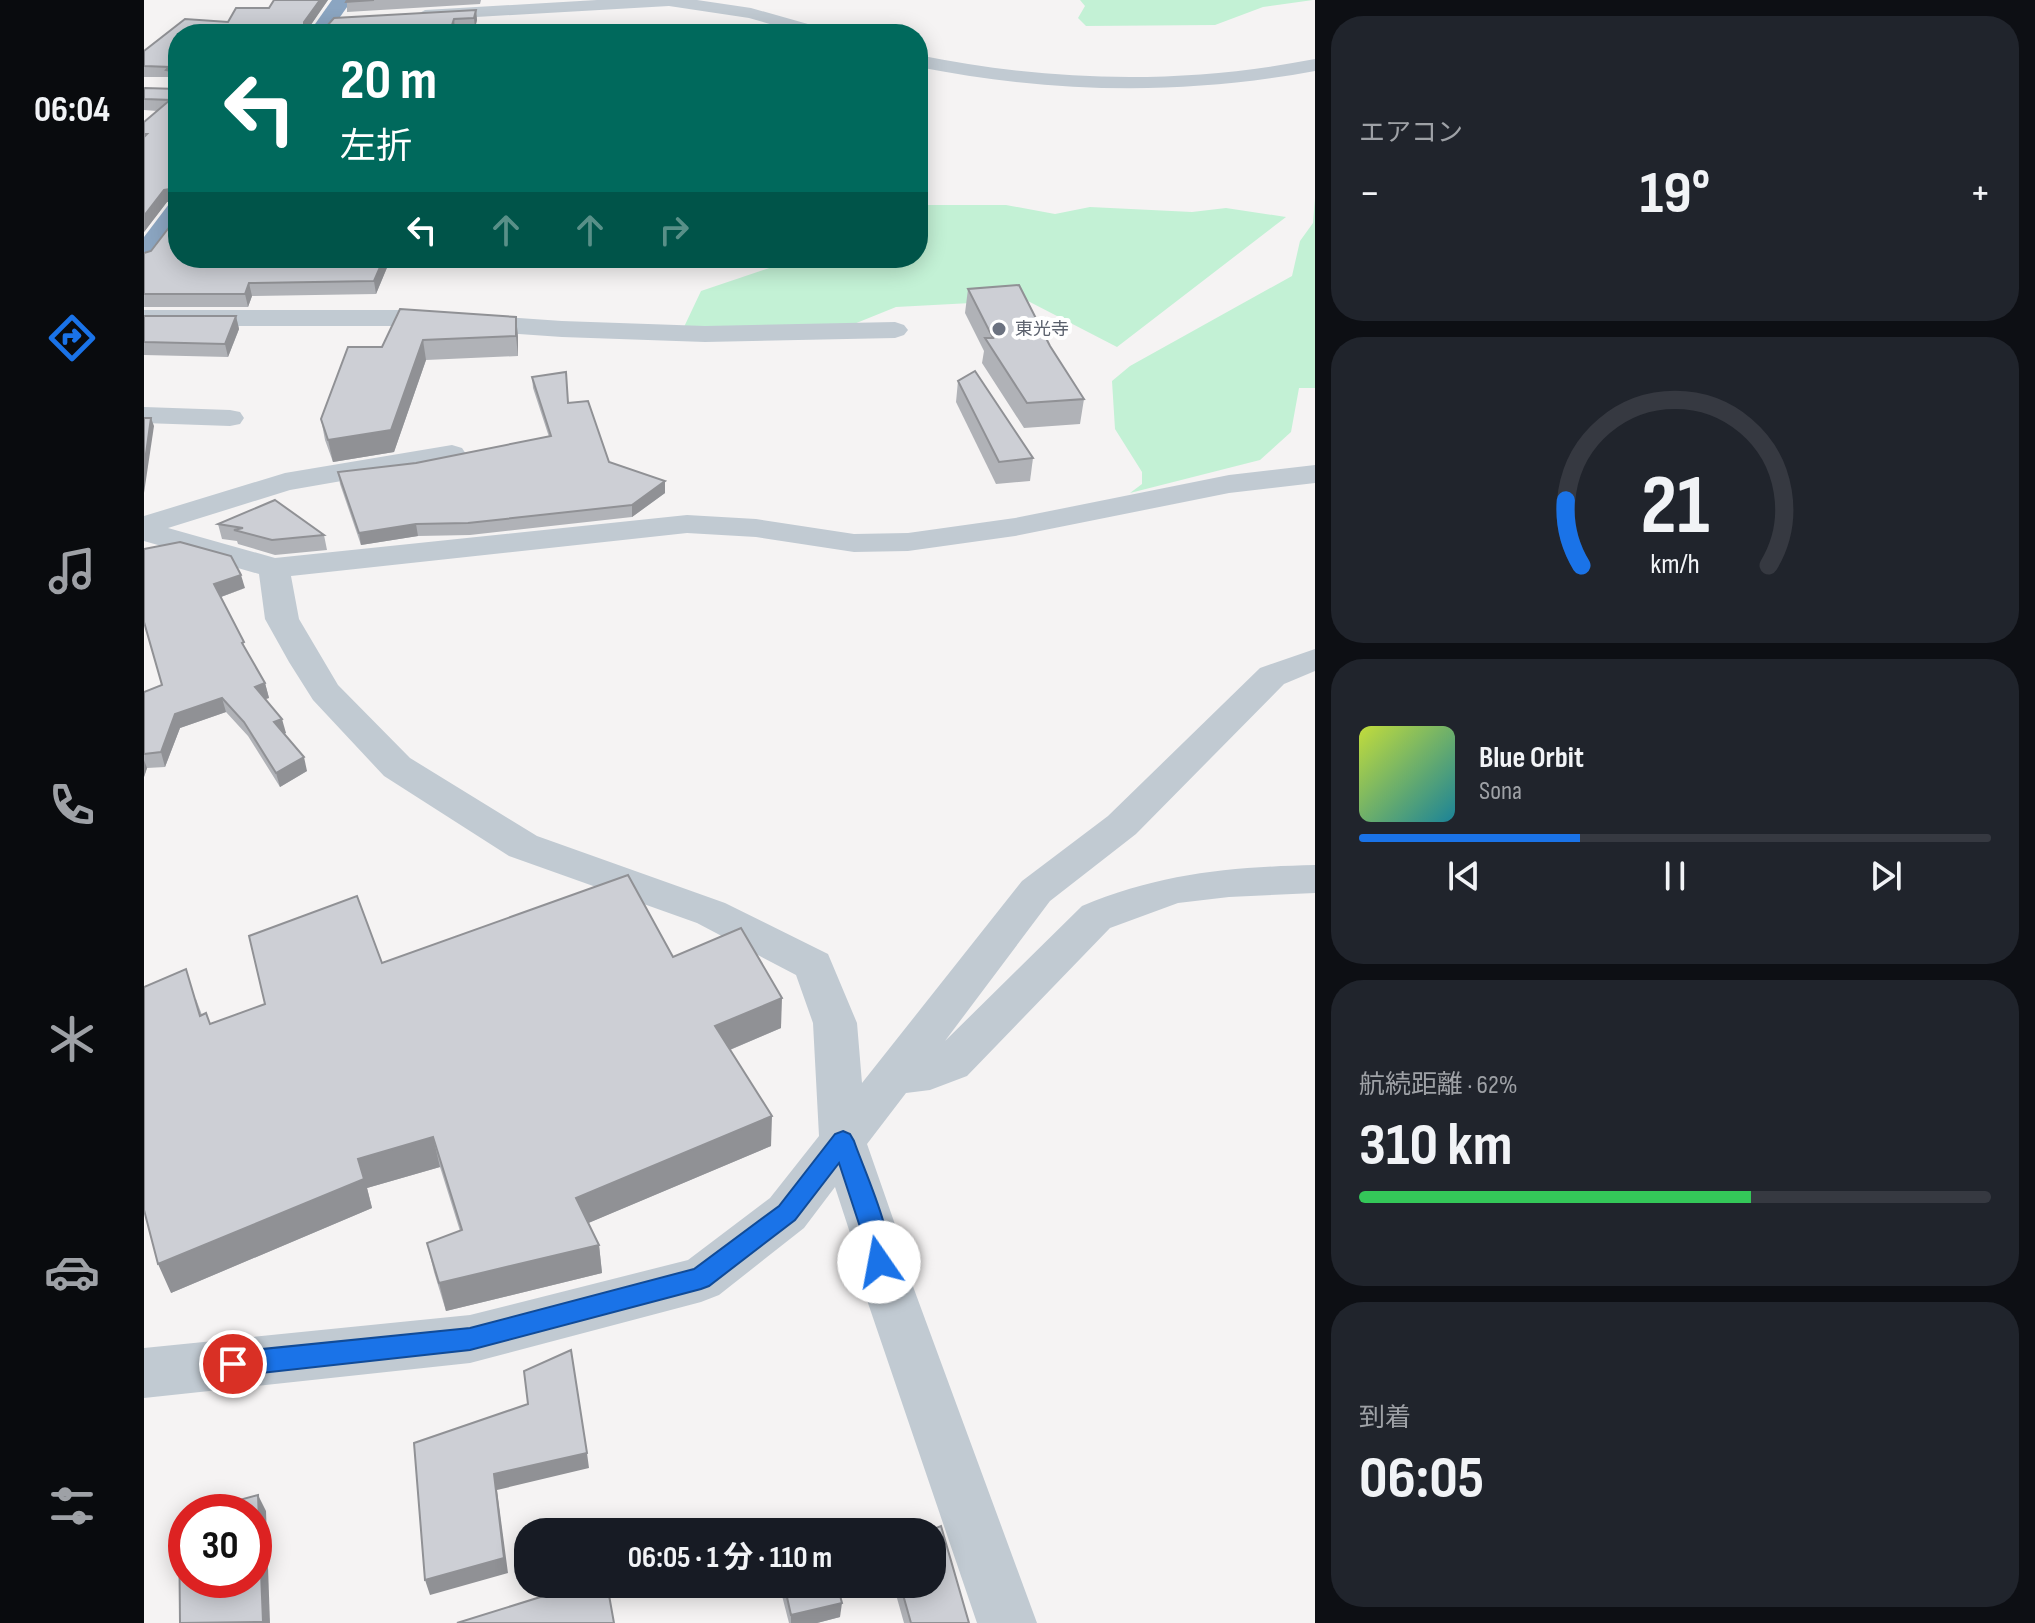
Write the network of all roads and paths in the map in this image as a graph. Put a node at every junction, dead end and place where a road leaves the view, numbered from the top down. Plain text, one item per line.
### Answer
1 (342, 0) edge
2 (401, 17) edge
3 (357, 19) edge
4 (325, 24) edge
5 (338, 24) edge
6 (789, 24) edge
7 (928, 63) edge
8 (1315, 65) edge
9 (168, 223) edge
10 (144, 255) edge
11 (144, 318) edge
12 (895, 330) dead end
13 (144, 415) edge
14 (230, 418) dead end
15 (452, 454) edge
16 (1315, 474) edge
17 (144, 529) edge
18 (274, 568) junction
19 (1315, 659) edge
20 (1315, 879) edge
21 (891, 1077) junction
22 (843, 1141) junction
23 (144, 1373) edge
24 (1007, 1623) edge

1 - 4 highway
2 - 6 street
3 - 5 street
7 - 8 street
9 - 10 highway
11 - 12 street
13 - 14 street
15 - 17 street
16 - 18 street
17 - 18 street
18 - 22 street
19 - 21 street
20 - 21 street
21 - 22 street
22 - 23 street
22 - 24 street

